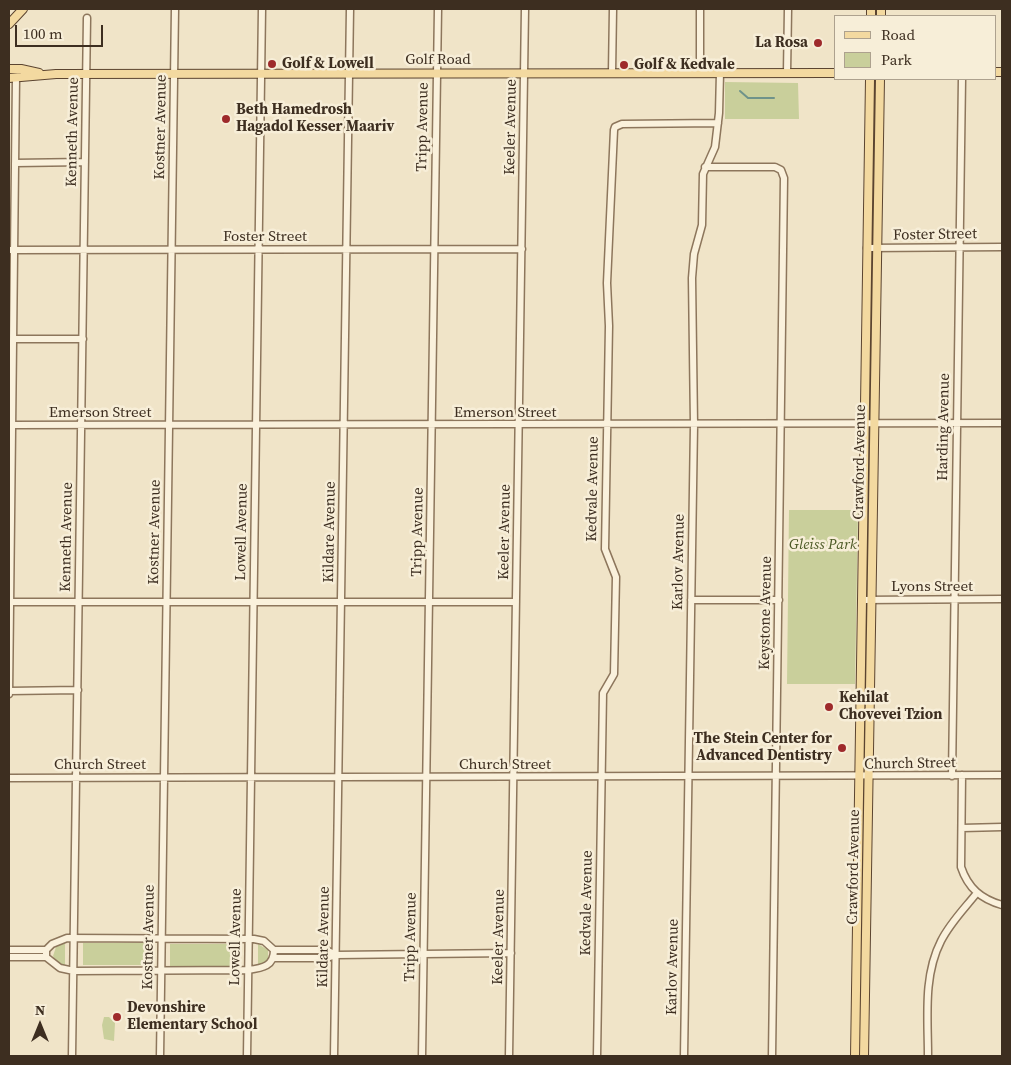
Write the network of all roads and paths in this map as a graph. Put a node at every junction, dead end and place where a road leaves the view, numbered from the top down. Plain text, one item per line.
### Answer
1 (23, 9) edge
2 (175, 9) edge
3 (262, 9) edge
4 (350, 9) edge
5 (438, 9) edge
6 (525, 9) edge
7 (613, 9) edge
8 (700, 9) edge
9 (788, 9) edge
10 (87, 18) dead end
11 (9, 24) edge
12 (9, 69) edge
13 (700, 73) junction
14 (720, 73) junction
15 (787, 73) junction
16 (834, 73) edge
17 (41, 74) junction
18 (86, 74) junction
19 (174, 74) junction
20 (261, 74) junction
21 (349, 74) junction
22 (437, 74) junction
23 (524, 74) junction
24 (612, 74) junction
25 (12, 78) edge
26 (870, 80) edge
27 (880, 80) edge
28 (962, 80) edge
29 (718, 123) junction
30 (85, 162) junction
31 (15, 163) junction
32 (705, 167) junction
33 (959, 247) junction
34 (1002, 247) edge
35 (867, 248) junction
36 (877, 248) junction
37 (259, 249) junction
38 (347, 249) junction
39 (434, 249) junction
40 (522, 249) junction
41 (11, 250) edge
42 (84, 250) junction
43 (172, 250) junction
44 (13, 338) junction
45 (83, 339) junction
46 (956, 423) junction
47 (1002, 423) edge
48 (865, 424) junction
49 (874, 424) junction
50 (82, 425) junction
51 (169, 425) junction
52 (256, 425) junction
53 (344, 425) junction
54 (432, 425) junction
55 (519, 425) junction
56 (606, 425) junction
57 (694, 425) junction
58 (781, 425) junction
59 (10, 426) edge
60 (954, 599) junction
61 (1002, 599) edge
62 (691, 600) junction
63 (779, 600) junction
64 (862, 600) junction
65 (872, 600) junction
66 (9, 602) edge
67 (79, 602) junction
68 (166, 602) junction
69 (254, 602) junction
70 (342, 602) junction
71 (429, 602) junction
72 (516, 602) junction
73 (78, 690) junction
74 (9, 691) edge
75 (9, 694) edge
76 (1002, 775) edge
77 (952, 776) junction
78 (962, 776) junction
79 (426, 777) junction
80 (514, 777) junction
81 (602, 777) junction
82 (689, 777) junction
83 (777, 777) junction
84 (859, 777) junction
85 (869, 777) junction
86 (9, 778) edge
87 (76, 778) junction
88 (164, 778) junction
89 (251, 778) junction
90 (339, 778) junction
91 (1002, 827) edge
92 (962, 828) junction
93 (976, 894) junction
94 (1002, 905) edge
95 (74, 938) junction
96 (162, 938) junction
97 (249, 938) junction
98 (9, 950) edge
99 (274, 950) junction
100 (511, 953) junction
101 (856, 953) junction
102 (46, 954) junction
103 (423, 954) junction
104 (866, 954) junction
105 (336, 955) junction
106 (9, 957) edge
107 (274, 958) junction
108 (161, 970) junction
109 (248, 970) junction
110 (74, 971) junction
111 (72, 1056) edge
112 (160, 1056) edge
113 (247, 1056) edge
114 (334, 1056) edge
115 (422, 1056) edge
116 (509, 1056) edge
117 (597, 1056) edge
118 (684, 1056) edge
119 (772, 1056) edge
120 (855, 1056) edge
121 (864, 1056) edge
122 (928, 1056) edge

1 - 11 main road
2 - 19 street, Kostner Avenue
3 - 20 street, Lowell Avenue
4 - 21 street, Kildare Avenue
5 - 22 street, Tripp Avenue
6 - 23 street, Keeler Avenue
7 - 24 street
8 - 13 street
9 - 15 street
10 - 18 street, Kenneth Avenue
12 - 17 main road, Golf Road
13 - 14 main road, Golf Road
13 - 24 main road, Golf Road
14 - 15 main road, Golf Road
14 - 29 street, Karlov Avenue
15 - 16 main road, Golf Road
17 - 18 main road, Golf Road
17 - 25 main road, Golf Road
18 - 19 main road, Golf Road
18 - 30 street, Kenneth Avenue
19 - 20 main road, Golf Road
19 - 43 street, Kostner Avenue
20 - 21 main road, Golf Road
20 - 37 street, Lowell Avenue
21 - 22 main road, Golf Road
21 - 38 street, Kildare Avenue
22 - 23 main road, Golf Road
22 - 39 street, Tripp Avenue
23 - 24 main road, Golf Road
23 - 40 street, Keeler Avenue
25 - 31 street
26 - 35 main road, Crawford Avenue
27 - 36 main road, Crawford Avenue
28 - 33 street, Harding Avenue
29 - 32 street, Karlov Avenue
29 - 56 street, Kedvale Avenue
30 - 31 street
30 - 42 street, Kenneth Avenue
31 - 41 street
32 - 57 street, Karlov Avenue
32 - 58 street, Keystone Avenue
33 - 34 street, Foster Street
33 - 36 street, Foster Street
33 - 46 street, Harding Avenue
35 - 36 street, Foster Street
35 - 48 main road, Crawford Avenue
36 - 49 main road, Crawford Avenue
37 - 38 street, Foster Street
37 - 43 street, Foster Street
37 - 52 street, Lowell Avenue
38 - 39 street, Foster Street
38 - 53 street, Kildare Avenue
39 - 40 street, Foster Street
39 - 54 street, Tripp Avenue
40 - 55 street, Keeler Avenue
41 - 42 street, Foster Street
41 - 44 street
42 - 43 street, Foster Street
42 - 45 street, Kenneth Avenue
43 - 51 street, Kostner Avenue
44 - 45 street
44 - 59 street
45 - 50 street, Kenneth Avenue
46 - 47 street, Emerson Street
46 - 49 street, Emerson Street
46 - 60 street, Harding Avenue
48 - 49 street, Emerson Street
48 - 58 street, Emerson Street
48 - 64 main road, Crawford Avenue
49 - 65 main road, Crawford Avenue
50 - 51 street, Emerson Street
50 - 59 street, Emerson Street
50 - 67 street, Kenneth Avenue
51 - 52 street, Emerson Street
51 - 68 street, Kostner Avenue
52 - 53 street, Emerson Street
52 - 69 street, Lowell Avenue
53 - 54 street, Emerson Street
53 - 70 street, Kildare Avenue
54 - 55 street, Emerson Street
54 - 71 street, Tripp Avenue
55 - 56 street, Emerson Street
55 - 72 street, Keeler Avenue
56 - 57 street, Emerson Street
56 - 81 street, Kedvale Avenue
57 - 58 street, Emerson Street
57 - 62 street, Karlov Avenue
58 - 63 street, Keystone Avenue
59 - 66 street
60 - 61 street, Lyons Street
60 - 65 street, Lyons Street
60 - 77 street, Harding Avenue
62 - 63 street
62 - 82 street, Karlov Avenue
63 - 83 street, Keystone Avenue
64 - 65 street, Lyons Street
64 - 84 main road, Crawford Avenue
65 - 85 main road, Crawford Avenue
66 - 67 street
66 - 74 street
67 - 68 street
67 - 73 street, Kenneth Avenue
68 - 69 street
68 - 88 street, Kostner Avenue
69 - 70 street
69 - 89 street, Lowell Avenue
70 - 71 street
70 - 90 street, Kildare Avenue
71 - 72 street
71 - 79 street, Tripp Avenue
72 - 80 street, Keeler Avenue
73 - 74 street
73 - 87 street, Kenneth Avenue
74 - 75 street
76 - 78 street, Church Street
77 - 78 street, Church Street
77 - 85 street, Church Street
78 - 92 street
79 - 80 street, Church Street
79 - 90 street, Church Street
79 - 103 street, Tripp Avenue
80 - 81 street, Church Street
80 - 100 street, Keeler Avenue
81 - 82 street, Church Street
81 - 117 street, Kedvale Avenue
82 - 83 street, Church Street
82 - 118 street, Karlov Avenue
83 - 84 street, Church Street
83 - 119 street, Keystone Avenue
84 - 85 street, Church Street
84 - 101 main road, Crawford Avenue
85 - 104 main road, Crawford Avenue
86 - 87 street, Church Street
87 - 88 street, Church Street
87 - 95 street, Kenneth Avenue
88 - 89 street, Church Street
88 - 96 street, Kostner Avenue
89 - 90 street, Church Street
89 - 97 street, Lowell Avenue
90 - 105 street, Kildare Avenue
91 - 92 street
92 - 93 street
93 - 94 street
93 - 122 street
95 - 96 street
95 - 102 street
95 - 110 street, Kenneth Avenue
96 - 97 street
96 - 108 street, Kostner Avenue
97 - 99 street
97 - 109 street, Lowell Avenue
98 - 102 street
99 - 105 street
99 - 107 street
100 - 103 street
100 - 116 street, Keeler Avenue
101 - 104 street
101 - 120 main road, Crawford Avenue
102 - 106 street
102 - 110 street
103 - 105 street
103 - 115 street, Tripp Avenue
104 - 121 main road, Crawford Avenue
105 - 107 street
105 - 114 street, Kildare Avenue
107 - 109 street
108 - 109 street
108 - 110 street
108 - 112 street, Kostner Avenue
109 - 113 street, Lowell Avenue
110 - 111 street, Kenneth Avenue

